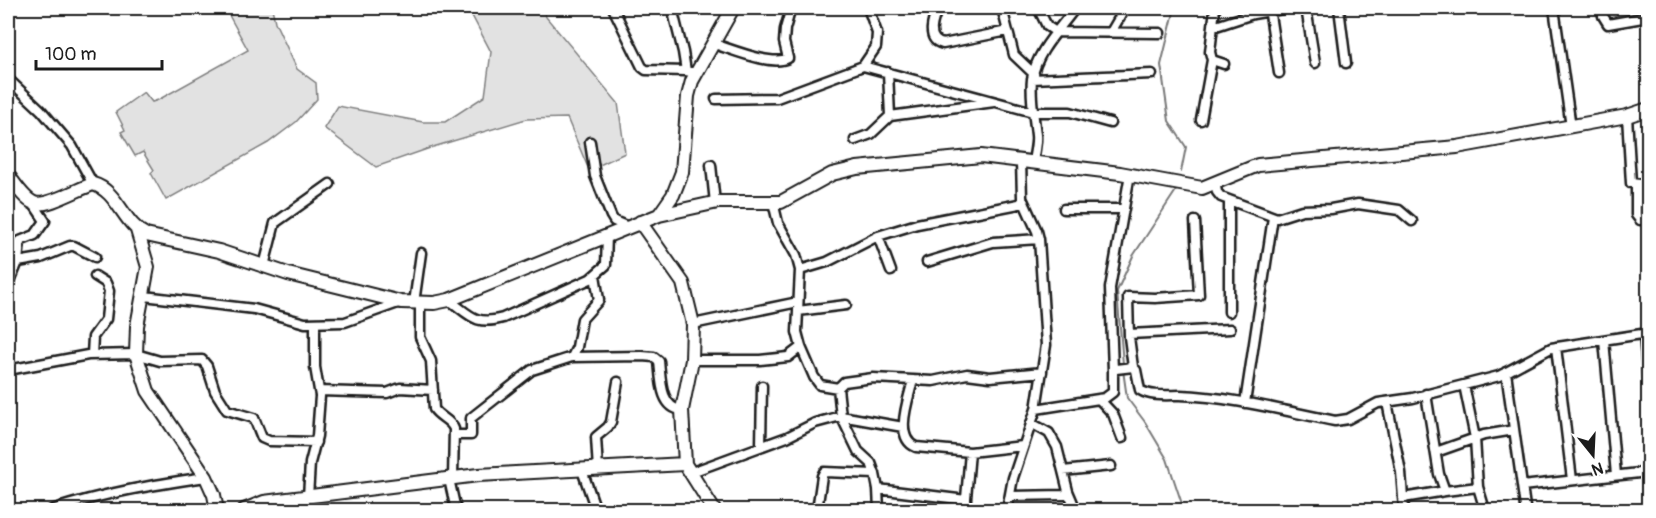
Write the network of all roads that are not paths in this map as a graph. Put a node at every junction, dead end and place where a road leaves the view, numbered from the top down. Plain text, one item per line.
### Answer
1 (613, 8) edge
2 (672, 8) edge
3 (733, 8) edge
4 (791, 8) edge
5 (868, 8) edge
6 (938, 8) edge
7 (1002, 8) edge
8 (1038, 8) edge
9 (1075, 8) edge
10 (1125, 8) edge
11 (1215, 8) edge
12 (1288, 8) edge
13 (1306, 8) edge
14 (1339, 8) edge
15 (1554, 8) edge
16 (1602, 8) edge
17 (1269, 9) edge
18 (1648, 17) edge
19 (1213, 27) junction
20 (1008, 31) junction
21 (1056, 32) junction
22 (1111, 32) junction
23 (1160, 33) dead end
24 (714, 44) junction
25 (1212, 60) junction
26 (1315, 63) dead end
27 (1346, 63) dead end
28 (1224, 64) dead end
29 (863, 66) junction
30 (691, 72) junction
31 (888, 72) junction
32 (1279, 73) dead end
33 (1152, 74) dead end
34 (1033, 77) junction
35 (8, 79) edge
36 (716, 99) dead end
37 (997, 101) junction
38 (1648, 109) edge
39 (1033, 112) junction
40 (890, 116) junction
41 (1627, 116) junction
42 (1201, 120) dead end
43 (1110, 123) dead end
44 (1571, 127) junction
45 (855, 140) dead end
46 (590, 142) dead end
47 (1027, 162) junction
48 (711, 165) dead end
49 (1130, 174) junction
50 (8, 175) edge
51 (1215, 183) junction
52 (93, 184) junction
53 (330, 184) dead end
54 (1636, 184) junction
55 (1648, 185) edge
56 (1229, 200) junction
57 (772, 202) junction
58 (33, 203) junction
59 (715, 203) junction
60 (1024, 203) junction
61 (1064, 209) dead end
62 (1124, 209) junction
63 (659, 215) junction
64 (1273, 217) junction
65 (1648, 219) edge
66 (1195, 221) dead end
67 (1412, 221) dead end
68 (634, 224) junction
69 (137, 231) junction
70 (607, 235) junction
71 (878, 236) junction
72 (1039, 239) junction
73 (421, 253) dead end
74 (95, 257) dead end
75 (18, 262) junction
76 (927, 262) dead end
77 (264, 266) junction
78 (800, 270) junction
79 (891, 271) dead end
80 (595, 275) junction
81 (95, 276) dead end
82 (8, 287) edge
83 (144, 296) junction
84 (449, 300) junction
85 (401, 302) junction
86 (417, 303) junction
87 (846, 305) dead end
88 (798, 306) junction
89 (1229, 312) dead end
90 (315, 323) junction
91 (693, 324) junction
92 (1230, 329) dead end
93 (1129, 334) junction
94 (1646, 334) edge
95 (1604, 340) junction
96 (801, 347) junction
97 (1556, 347) junction
98 (136, 354) junction
99 (92, 355) junction
100 (572, 357) junction
101 (692, 360) junction
102 (1124, 368) junction
103 (8, 370) edge
104 (1041, 372) junction
105 (1506, 372) junction
106 (913, 380) junction
107 (618, 382) dead end
108 (1464, 385) junction
109 (762, 386) dead end
110 (1648, 386) edge
111 (838, 388) junction
112 (433, 390) junction
113 (319, 391) junction
114 (1426, 394) junction
115 (1099, 399) junction
116 (1388, 402) junction
117 (1245, 403) junction
118 (1036, 409) junction
119 (682, 410) junction
120 (840, 416) junction
121 (1031, 423) junction
122 (903, 427) junction
123 (1514, 430) junction
124 (454, 435) junction
125 (1122, 438) dead end
126 (1475, 438) junction
127 (316, 442) junction
128 (761, 446) junction
129 (1023, 446) junction
130 (970, 452) junction
131 (1436, 452) junction
132 (1111, 466) dead end
133 (687, 469) junction
134 (582, 470) junction
135 (598, 470) junction
136 (1063, 471) junction
137 (1648, 472) edge
138 (875, 474) junction
139 (1616, 475) junction
140 (206, 477) junction
141 (451, 479) junction
142 (1572, 480) junction
143 (1522, 486) junction
144 (1478, 487) junction
145 (878, 489) junction
146 (1068, 491) junction
147 (1445, 491) junction
148 (1010, 496) junction
149 (308, 497) junction
150 (1403, 498) junction
151 (966, 500) junction
152 (284, 505) edge
153 (1525, 507) dead end
154 (594, 509) edge
155 (52, 510) edge
156 (217, 510) edge
157 (244, 510) edge
158 (456, 510) edge
159 (714, 510) edge
160 (817, 510) edge
161 (879, 510) edge
162 (965, 510) edge
163 (1007, 510) edge
164 (1076, 510) edge
165 (1404, 510) edge
166 (1485, 510) edge

1 - 30 street
2 - 30 street
3 - 24 street
4 - 24 street
5 - 29 street
6 - 20 street
7 - 20 street
8 - 21 street
9 - 21 street
10 - 22 street
11 - 19 street
12 - 17 street
13 - 26 street
14 - 27 street
15 - 44 street
16 - 18 street
17 - 19 street
17 - 32 street
19 - 25 street
20 - 34 street
21 - 22 street
21 - 34 street
22 - 23 street
24 - 30 street
25 - 28 street
25 - 42 street
29 - 31 street
29 - 36 street
30 - 63 street
31 - 37 street
31 - 40 street
33 - 34 street
34 - 39 street
35 - 52 street
37 - 39 street
37 - 40 street
38 - 41 street
39 - 43 street
39 - 47 street
40 - 45 street
41 - 44 street
41 - 54 street
44 - 51 street
46 - 68 street
47 - 49 street
47 - 57 street
47 - 60 street
48 - 59 street
49 - 51 street
49 - 62 street
50 - 58 street
51 - 56 street
52 - 58 street
52 - 69 street
53 - 77 street
54 - 55 street
54 - 65 street
56 - 64 street
56 - 89 street
57 - 59 street
57 - 78 street
58 - 75 street
59 - 63 street
60 - 71 street
60 - 72 street
61 - 62 street
62 - 102 street
63 - 68 street
64 - 67 street
64 - 117 street
66 - 93 street
68 - 70 street
68 - 91 street
69 - 77 street
69 - 83 street
70 - 80 street
70 - 84 street
71 - 78 street
71 - 79 street
72 - 76 street
72 - 104 street
73 - 86 street
74 - 75 street
75 - 82 street
77 - 85 street
78 - 88 street
80 - 84 street
80 - 100 street
81 - 99 street
83 - 90 street
83 - 98 street
84 - 86 street
85 - 86 street
85 - 90 street
86 - 112 street
87 - 88 street
88 - 91 street
88 - 96 street
90 - 113 street
91 - 101 street
92 - 93 street
93 - 102 street
94 - 95 street
94 - 110 street
95 - 97 street
95 - 139 street
96 - 101 street
96 - 111 street
97 - 105 street
97 - 142 street
98 - 99 street
98 - 127 street
98 - 140 street
99 - 103 street
100 - 119 street
100 - 124 street
101 - 119 street
102 - 115 street
102 - 117 street
104 - 106 street
104 - 118 street
105 - 108 street
105 - 123 street
106 - 111 street
106 - 122 street
107 - 135 street
108 - 114 street
108 - 126 street
109 - 128 street
111 - 120 street
112 - 113 street
112 - 124 street
113 - 127 street
114 - 116 street
114 - 131 street
115 - 118 street
115 - 125 street
116 - 117 street
116 - 150 street
118 - 121 street
119 - 133 street
120 - 122 street
120 - 128 street
120 - 138 street
121 - 129 street
121 - 136 street
122 - 130 street
123 - 126 street
123 - 143 street
124 - 141 street
126 - 131 street
126 - 144 street
127 - 149 street
128 - 133 street
129 - 130 street
129 - 148 street
130 - 151 street
131 - 147 street
132 - 136 street
133 - 135 street
133 - 159 street
134 - 135 street
134 - 141 street
134 - 154 street
136 - 146 street
137 - 139 street
138 - 145 street
138 - 160 street
139 - 142 street
140 - 155 street
140 - 156 street
141 - 149 street
141 - 158 street
142 - 143 street
143 - 153 street
144 - 147 street
144 - 166 street
145 - 151 street
145 - 161 street
146 - 148 street
146 - 164 street
147 - 150 street
148 - 163 street
149 - 152 street
150 - 165 street
151 - 162 street
152 - 157 street

